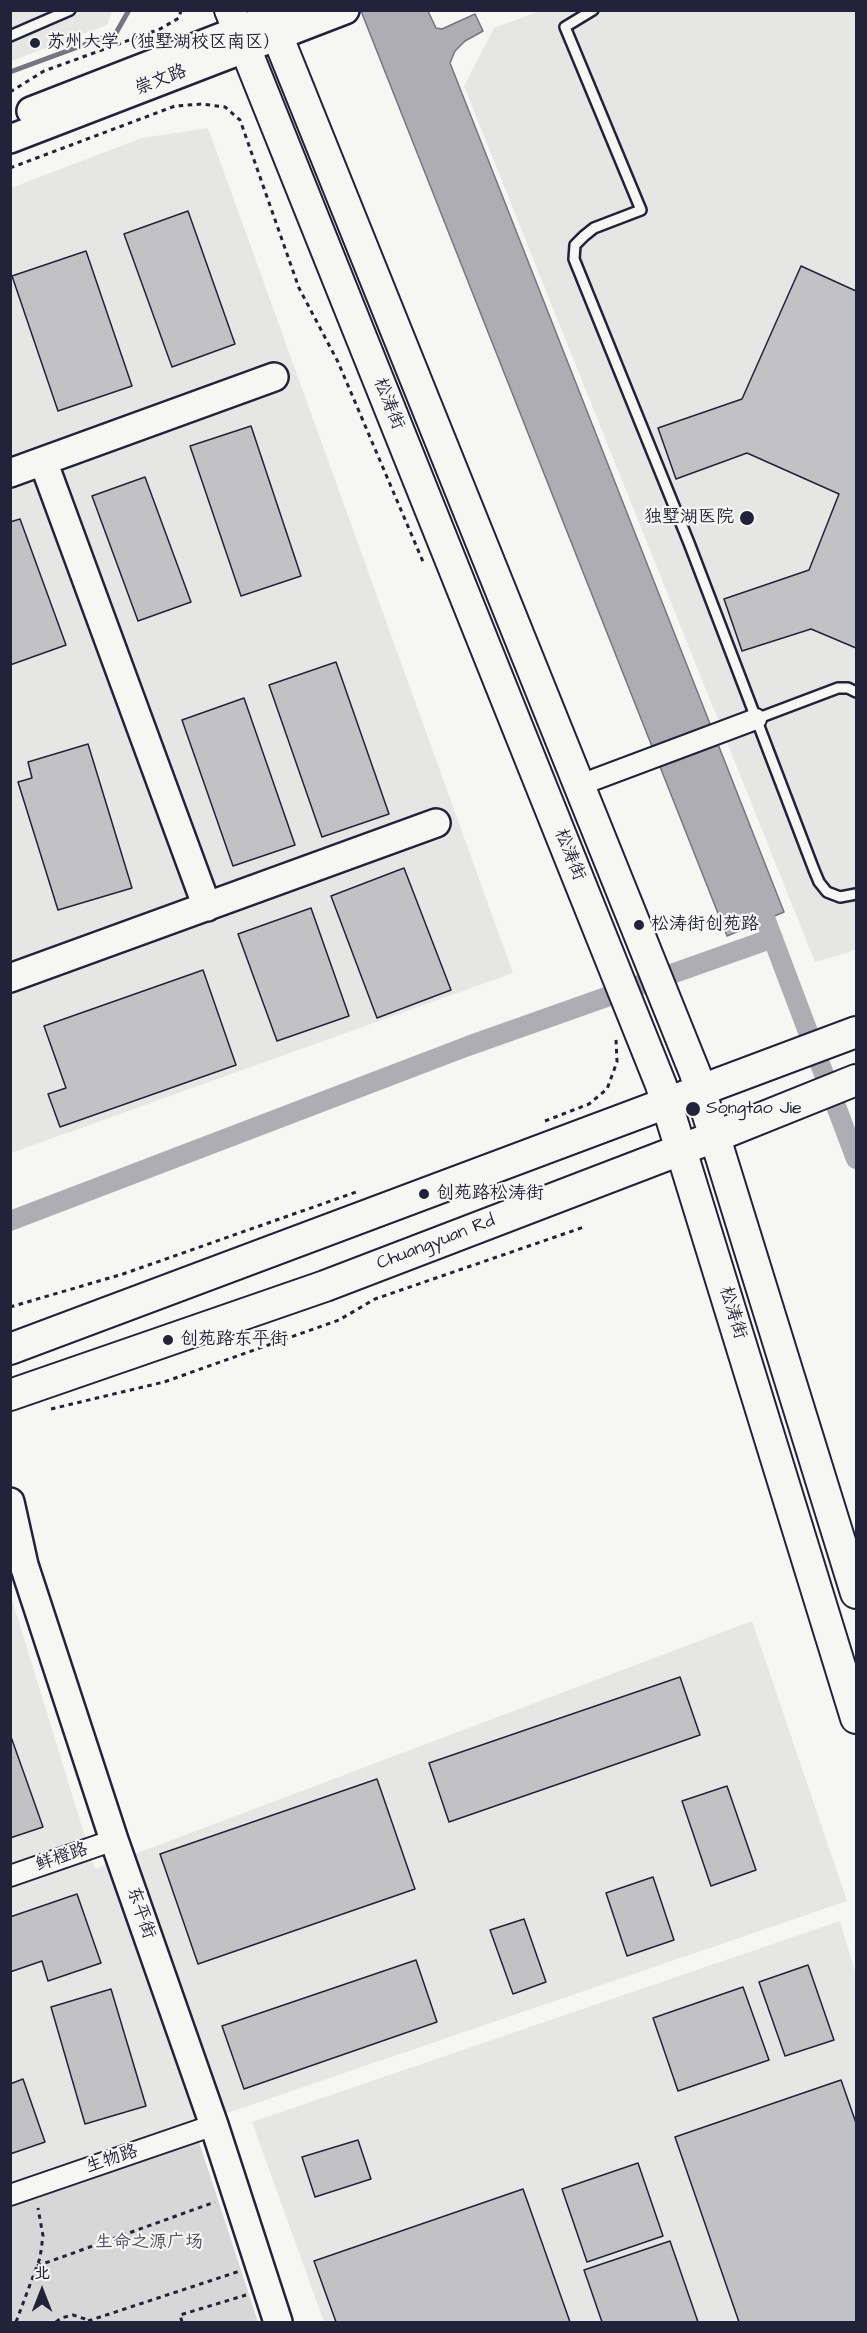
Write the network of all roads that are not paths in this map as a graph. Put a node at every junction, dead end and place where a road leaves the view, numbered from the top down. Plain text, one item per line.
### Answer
1 (70, 10) edge
2 (345, 10) edge
3 (593, 10) edge
4 (276, 19) edge
5 (238, 30) edge
6 (10, 36) edge
7 (10, 119) edge
8 (10, 139) edge
9 (274, 377) dead end
10 (43, 461) junction
11 (10, 473) edge
12 (856, 692) edge
13 (756, 719) junction
14 (580, 785) junction
15 (436, 823) dead end
16 (856, 894) edge
17 (207, 907) junction
18 (10, 978) edge
19 (854, 1033) edge
20 (856, 1080) edge
21 (701, 1091) junction
22 (667, 1103) junction
23 (714, 1137) junction
24 (681, 1149) junction
25 (10, 1349) edge
26 (10, 1395) edge
27 (10, 1502) edge
28 (856, 1593) edge
29 (856, 1718) edge
30 (114, 1840) junction
31 (10, 1876) edge
32 (214, 2125) junction
33 (10, 2195) edge
34 (278, 2322) edge

1 - 6 lane
2 - 4 street, 崇文路
3 - 13 lane
4 - 5 street, 崇文路
4 - 14 main road, 松涛街
5 - 7 street, 崇文路
5 - 8 street, 崇文路
5 - 22 main road, 松涛街
9 - 10 street
10 - 11 street
10 - 17 street
12 - 13 lane
13 - 14 street
13 - 16 lane
14 - 21 main road, 松涛街
15 - 17 street
17 - 18 street
19 - 21 main road
20 - 23 main road, Chuangyuan Rd
21 - 22 main road
21 - 23 main road, 松涛街
22 - 24 main road, 松涛街
22 - 25 main road
23 - 24 main road, Chuangyuan Rd
23 - 28 main road, 松涛街
24 - 26 main road, Chuangyuan Rd
24 - 29 main road, 松涛街
27 - 30 street, 东平街
30 - 31 street, 鲜橙路
30 - 32 street, 东平街
32 - 33 street, 生物路
32 - 34 street, 东平街

